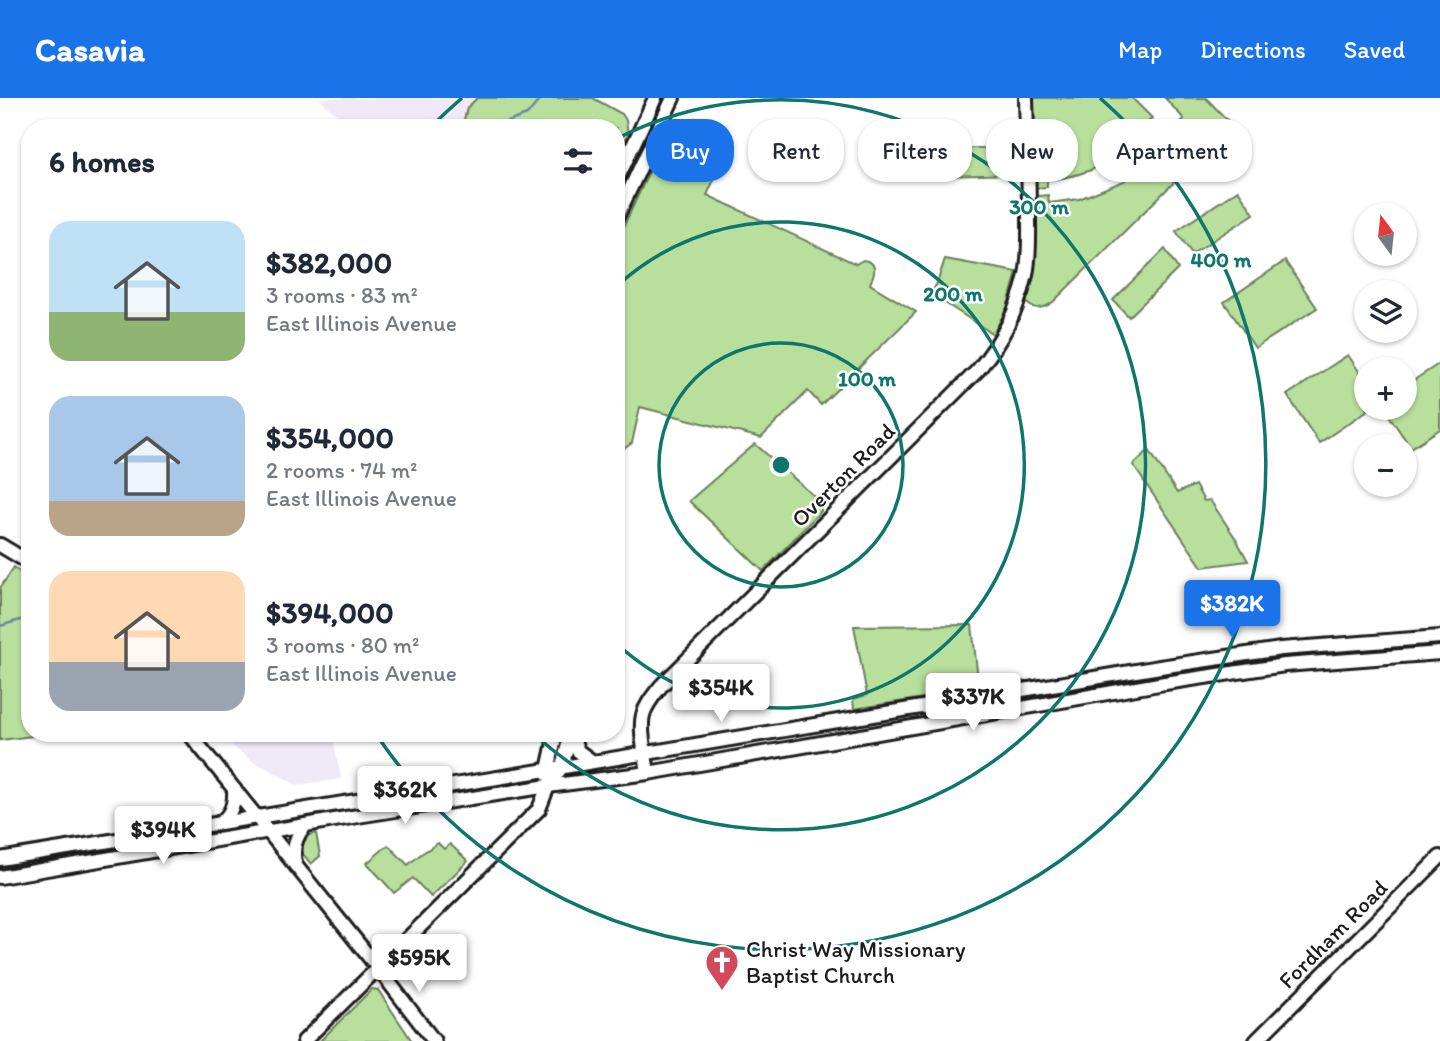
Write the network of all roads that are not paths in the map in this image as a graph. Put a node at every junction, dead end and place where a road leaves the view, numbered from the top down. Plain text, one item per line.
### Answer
1 (655, 98) edge
2 (673, 98) edge
3 (1026, 98) edge
4 (625, 163) edge
5 (625, 199) edge
6 (0, 545) edge
7 (21, 557) edge
8 (1440, 637) edge
9 (1440, 653) edge
10 (196, 742) edge
11 (554, 742) edge
12 (569, 742) edge
13 (574, 742) edge
14 (646, 753) junction
15 (593, 762) junction
16 (562, 768) junction
17 (548, 770) junction
18 (648, 773) junction
19 (548, 786) junction
20 (234, 788) junction
21 (421, 789) junction
22 (423, 806) junction
23 (257, 817) junction
24 (219, 823) junction
25 (306, 825) junction
26 (269, 832) junction
27 (106, 842) junction
28 (1440, 857) edge
29 (109, 858) junction
30 (0, 859) edge
31 (295, 863) junction
32 (0, 877) edge
33 (378, 968) junction
34 (304, 1041) edge
35 (434, 1041) edge
36 (1256, 1041) edge

1 - 4 main road
2 - 5 main road
3 - 14 main road, Overton Road
6 - 7 main road
8 - 14 main road
9 - 18 main road
10 - 20 main road
11 - 17 main road
12 - 16 main road
13 - 15 main road
14 - 15 main road
14 - 18 main road, Overton Road
15 - 16 main road
16 - 17 main road
16 - 19 main road
17 - 19 main road
17 - 21 main road
18 - 19 main road
19 - 22 main road
19 - 33 main road
20 - 23 main road
20 - 24 main road
21 - 22 main road
21 - 23 main road
22 - 25 main road
23 - 24 main road
23 - 26 main road
24 - 27 main road
25 - 26 main road
25 - 31 main road
26 - 29 main road
26 - 31 main road
27 - 29 main road
27 - 30 main road
28 - 36 main road, Fordham Road
29 - 32 main road
31 - 33 main road
33 - 34 main road
33 - 35 main road

